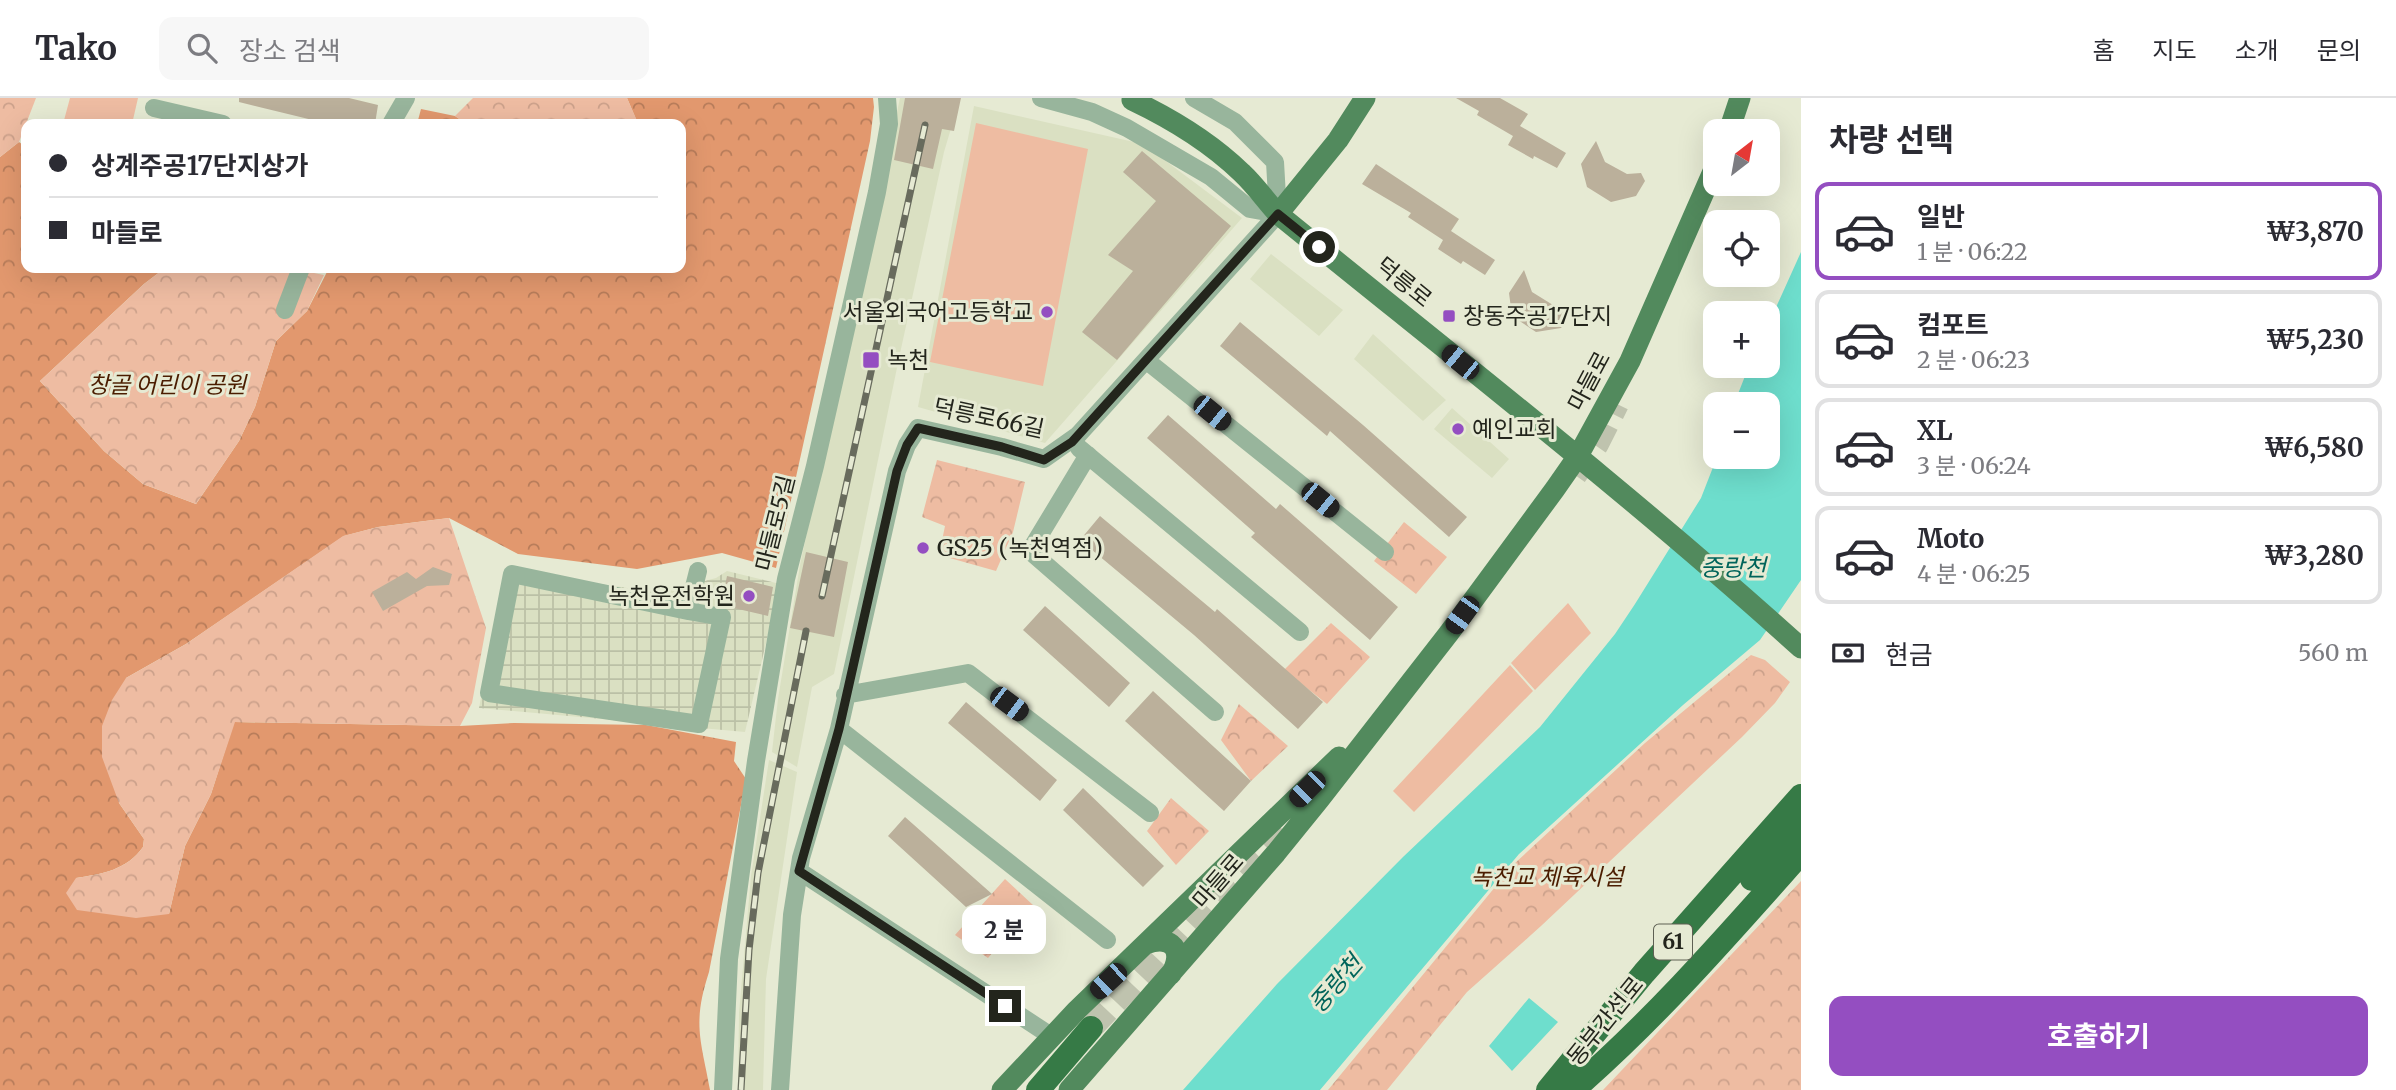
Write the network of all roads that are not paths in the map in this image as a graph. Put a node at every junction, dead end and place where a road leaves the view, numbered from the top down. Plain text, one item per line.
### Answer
1 (407, 98) edge
2 (887, 98) edge
3 (1041, 98) edge
4 (1194, 98) edge
5 (1365, 98) edge
6 (1740, 98) edge
7 (1132, 100) dead end
8 (154, 108) dead end
9 (201, 119) edge
10 (394, 119) edge
11 (1733, 119) edge
12 (1703, 194) edge
13 (1278, 214) junction
14 (299, 273) edge
15 (285, 310) dead end
16 (1147, 361) junction
17 (1072, 442) junction
18 (1088, 455) junction
19 (1578, 456) junction
20 (1385, 552) dead end
21 (698, 571) dead end
22 (688, 611) junction
23 (1300, 632) dead end
24 (1801, 648) edge
25 (845, 695) junction
26 (1398, 698) junction
27 (1216, 712) dead end
28 (839, 729) junction
29 (1801, 796) edge
30 (1150, 813) dead end
31 (1801, 824) edge
32 (1801, 853) edge
33 (799, 871) junction
34 (1107, 940) dead end
35 (1146, 944) junction
36 (1170, 976) junction
37 (1091, 1028) tunnel mouth
38 (1051, 1036) junction
39 (723, 1090) edge
40 (780, 1090) edge
41 (1002, 1090) edge
42 (1038, 1090) edge
43 (1069, 1090) edge
44 (1548, 1090) edge
45 (1561, 1090) edge
46 (1573, 1090) edge

1 - 10 street
2 - 39 street, 마들로5길
3 - 13 street
4 - 13 street
5 - 13 main road
6 - 11 main road
7 - 13 main road, 덕릉로
8 - 9 street
12 - 19 main road, 마들로
13 - 16 street, 덕릉로66길
13 - 19 main road, 덕릉로
14 - 15 street
16 - 17 street, 덕릉로66길
16 - 20 street
17 - 18 street
17 - 25 street, 덕릉로66길
18 - 23 street
18 - 27 street
19 - 24 main road, 덕릉로
19 - 26 main road, 마들로
21 - 22 street
22 - 22 street
25 - 28 street, 덕릉로66길
25 - 30 street
26 - 35 main road, 마들로
26 - 36 main road, 마들로
28 - 33 street, 덕릉로66길
28 - 34 street
29 - 44 highway, 동부간선로 / 61
31 - 45 highway, 동부간선로 / 61
32 - 46 highway
33 - 38 street
33 - 40 street, 덕릉로66길
35 - 36 main road
35 - 38 main road, 마들로
36 - 43 main road, 마들로
37 - 42 highway
38 - 41 main road, 마들로

